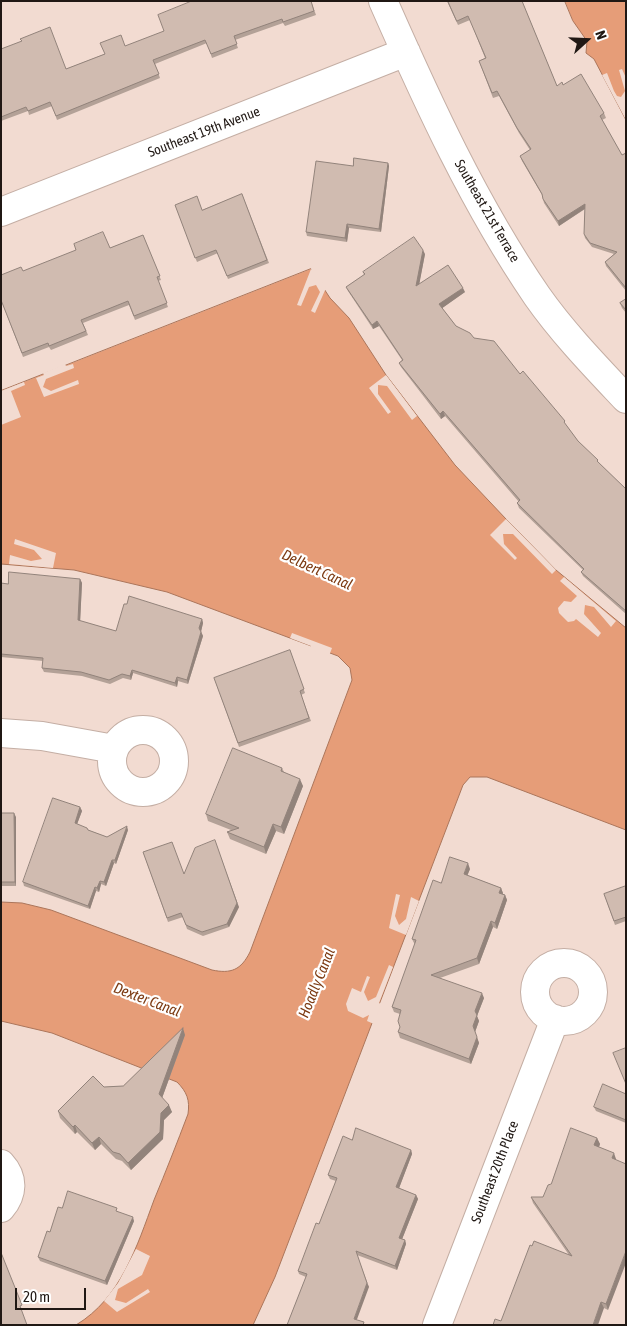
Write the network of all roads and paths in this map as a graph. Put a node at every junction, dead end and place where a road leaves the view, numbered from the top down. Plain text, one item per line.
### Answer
1 (383, 1) edge
2 (406, 52) junction
3 (1, 212) edge
4 (626, 399) edge
5 (1, 733) edge
6 (114, 749) dead end
7 (555, 1019) dead end
8 (1, 1164) edge
9 (1, 1208) edge
10 (436, 1325) edge

1 - 2 street, Southeast 21st Terrace
2 - 3 street, Southeast 19th Avenue
2 - 4 street, Southeast 21st Terrace
5 - 6 street
7 - 10 street, Southeast 20th Place
8 - 9 street

